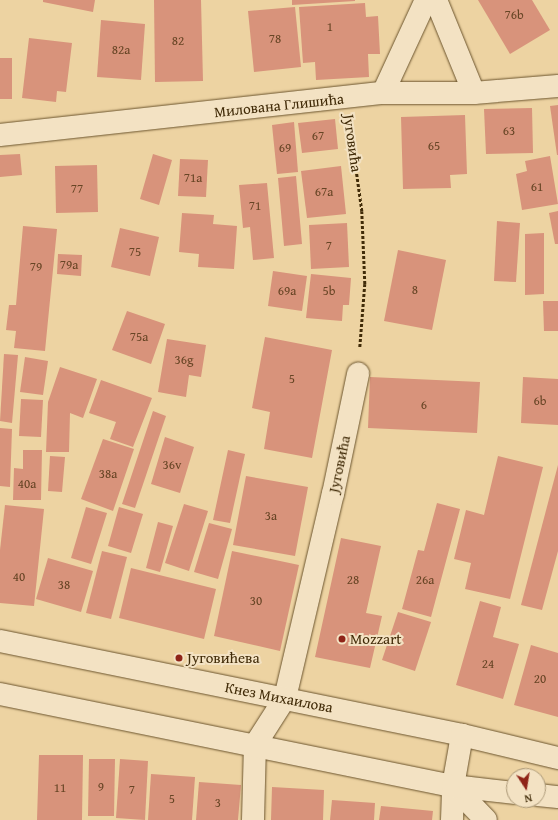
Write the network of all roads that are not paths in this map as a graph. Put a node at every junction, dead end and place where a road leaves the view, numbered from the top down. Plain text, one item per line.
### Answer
1 (426, 0) edge
2 (436, 0) edge
3 (558, 86) edge
4 (383, 93) junction
5 (474, 93) junction
6 (0, 136) edge
7 (358, 374) road end
8 (0, 641) edge
9 (0, 694) edge
10 (285, 698) junction
11 (462, 735) junction
12 (255, 745) junction
13 (558, 758) edge
14 (453, 786) junction
15 (506, 792) edge
16 (546, 796) edge
17 (558, 797) edge
18 (254, 820) edge
19 (452, 820) edge
20 (486, 820) edge

1 - 4 street
2 - 5 street
3 - 5 street, Милована Глишића
4 - 5 street, Милована Глишића
4 - 6 street, Милована Глишића
7 - 10 street, Југовића
8 - 10 street, Кнез Михаилова
9 - 12 street
10 - 11 street, Кнез Михаилова
10 - 12 street, Југовића
11 - 13 street, Кнез Михаилова
11 - 14 street
12 - 14 street
12 - 18 street
14 - 15 street
14 - 19 street
14 - 20 street
16 - 17 street

